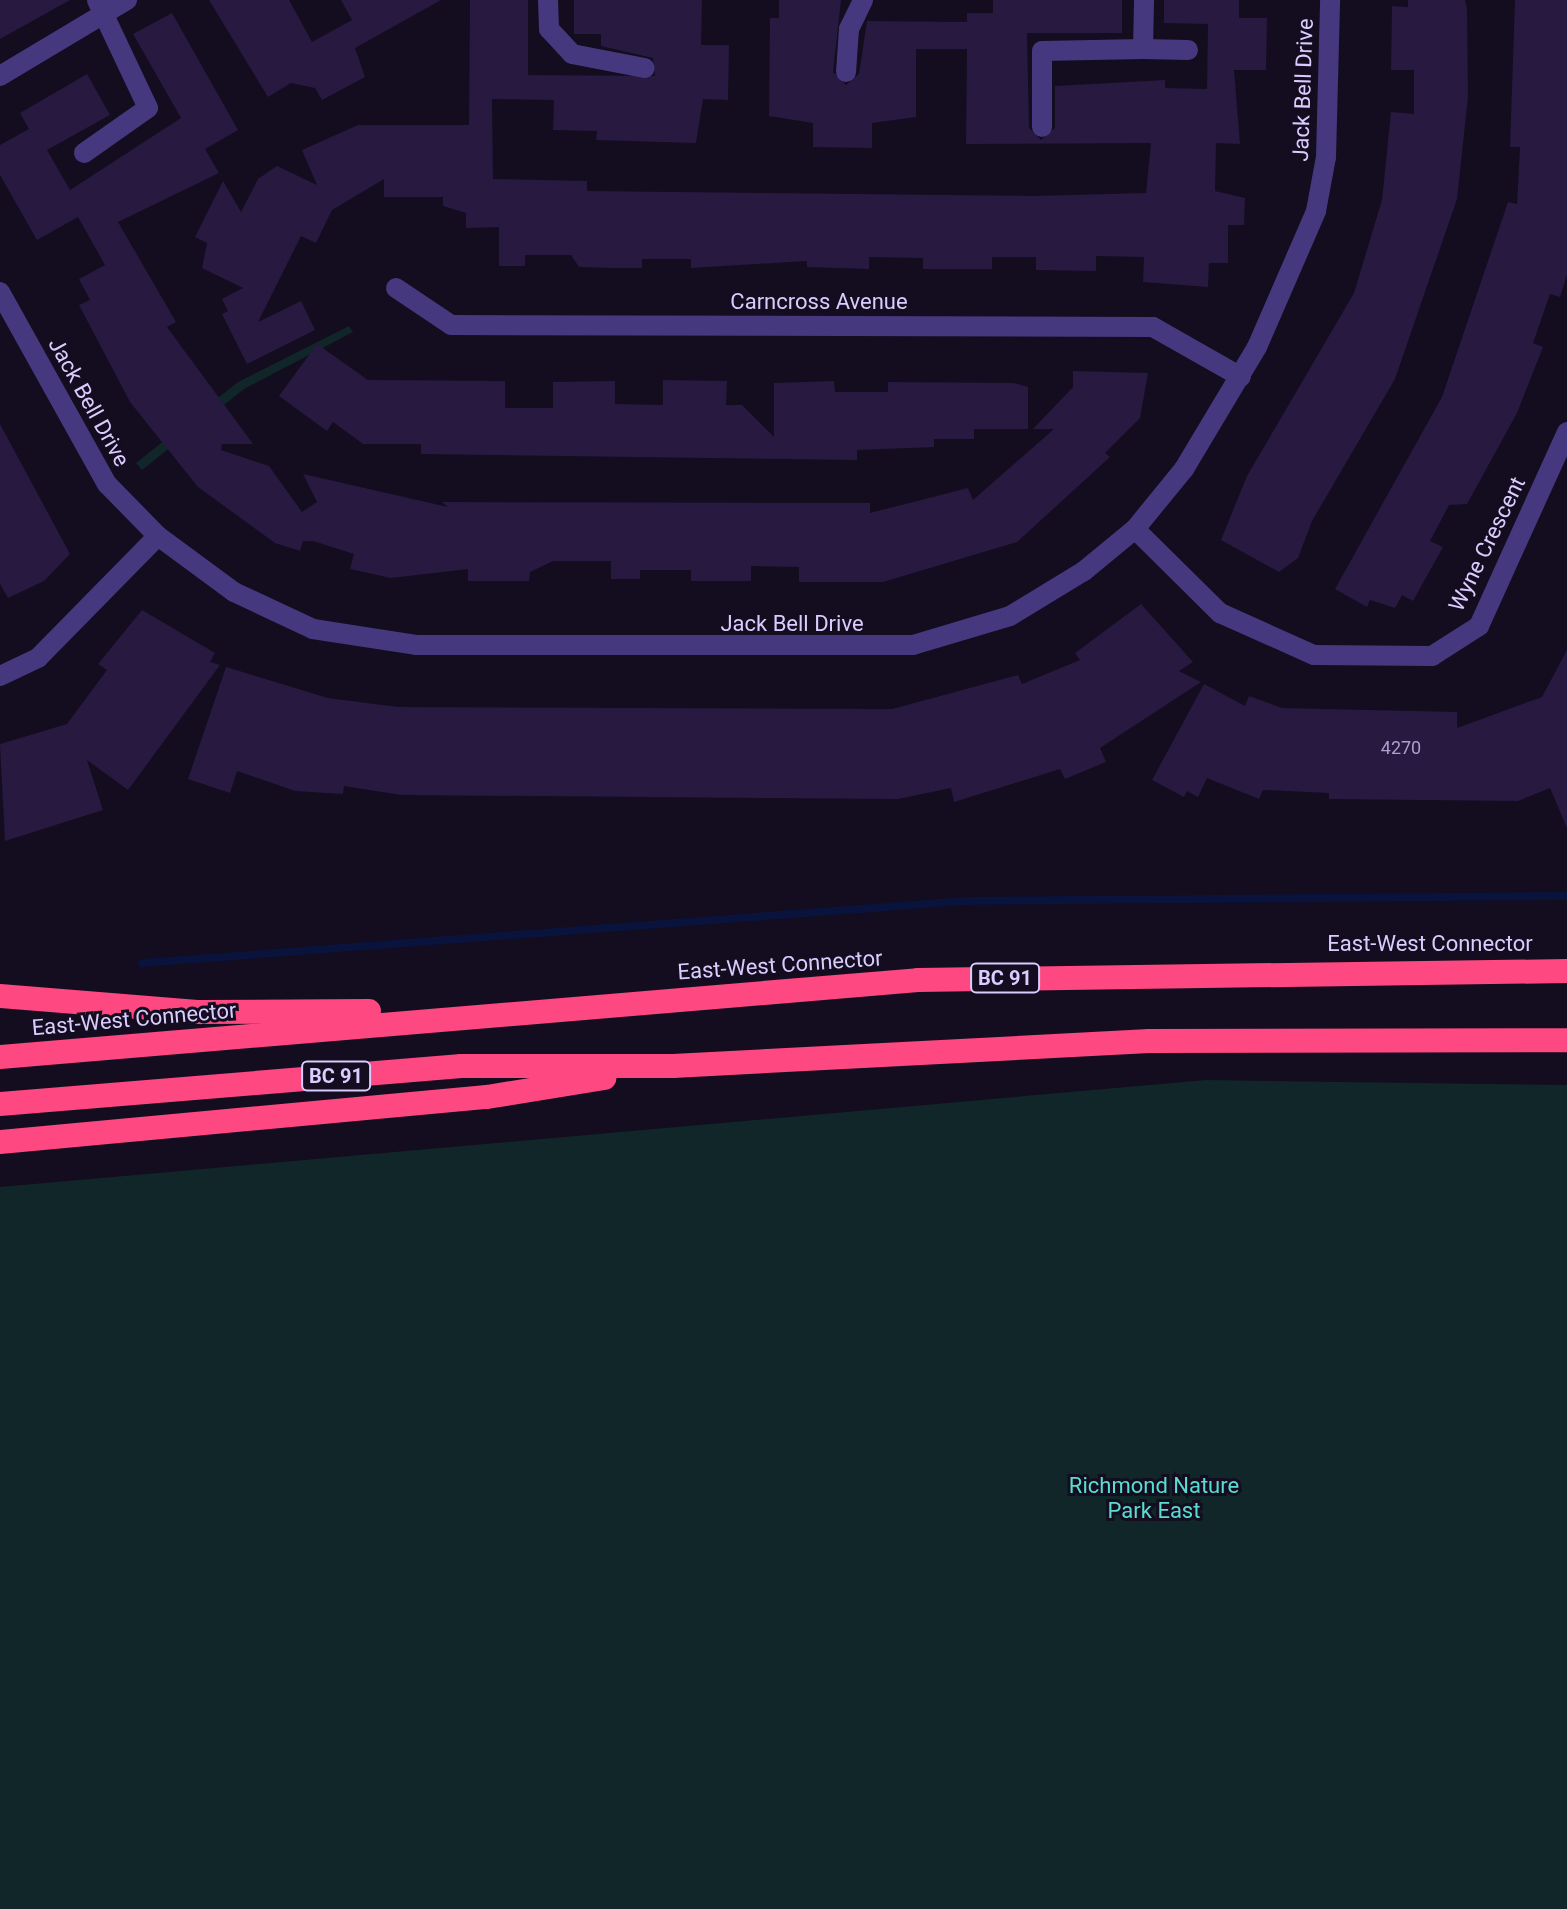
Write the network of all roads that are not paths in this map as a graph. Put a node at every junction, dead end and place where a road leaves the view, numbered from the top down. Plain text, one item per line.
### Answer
1 (127, 0) edge
2 (548, 0) edge
3 (863, 0) edge
4 (1144, 0) edge
5 (1330, 0) edge
6 (100, 9) edge
7 (1143, 49) junction
8 (1188, 50) dead end
9 (645, 68) dead end
10 (846, 72) dead end
11 (0, 76) edge
12 (1042, 127) dead end
13 (84, 153) dead end
14 (396, 288) dead end
15 (0, 292) edge
16 (1241, 377) junction
17 (1567, 432) edge
18 (1135, 529) junction
19 (158, 536) junction
20 (0, 676) edge
21 (1567, 971) edge
22 (0, 996) edge
23 (444, 1017) junction
24 (1567, 1040) edge
25 (0, 1057) edge
26 (673, 1066) junction
27 (0, 1104) edge
28 (0, 1142) edge

1 - 6 street
2 - 9 street
3 - 10 street
4 - 7 street
5 - 16 street, Jack Bell Drive
6 - 11 street
6 - 13 street
7 - 8 street
7 - 12 street
14 - 16 street, Carncross Avenue
15 - 19 street, Jack Bell Drive
16 - 18 street, Jack Bell Drive
17 - 18 street, Wyne Crescent
18 - 19 street, Jack Bell Drive
19 - 20 street
21 - 23 highway, East-West Connector / BC 91
22 - 23 highway
23 - 25 highway, East-West Connector / BC 91
24 - 26 highway, BC 91
26 - 27 highway, BC 91
26 - 28 highway

